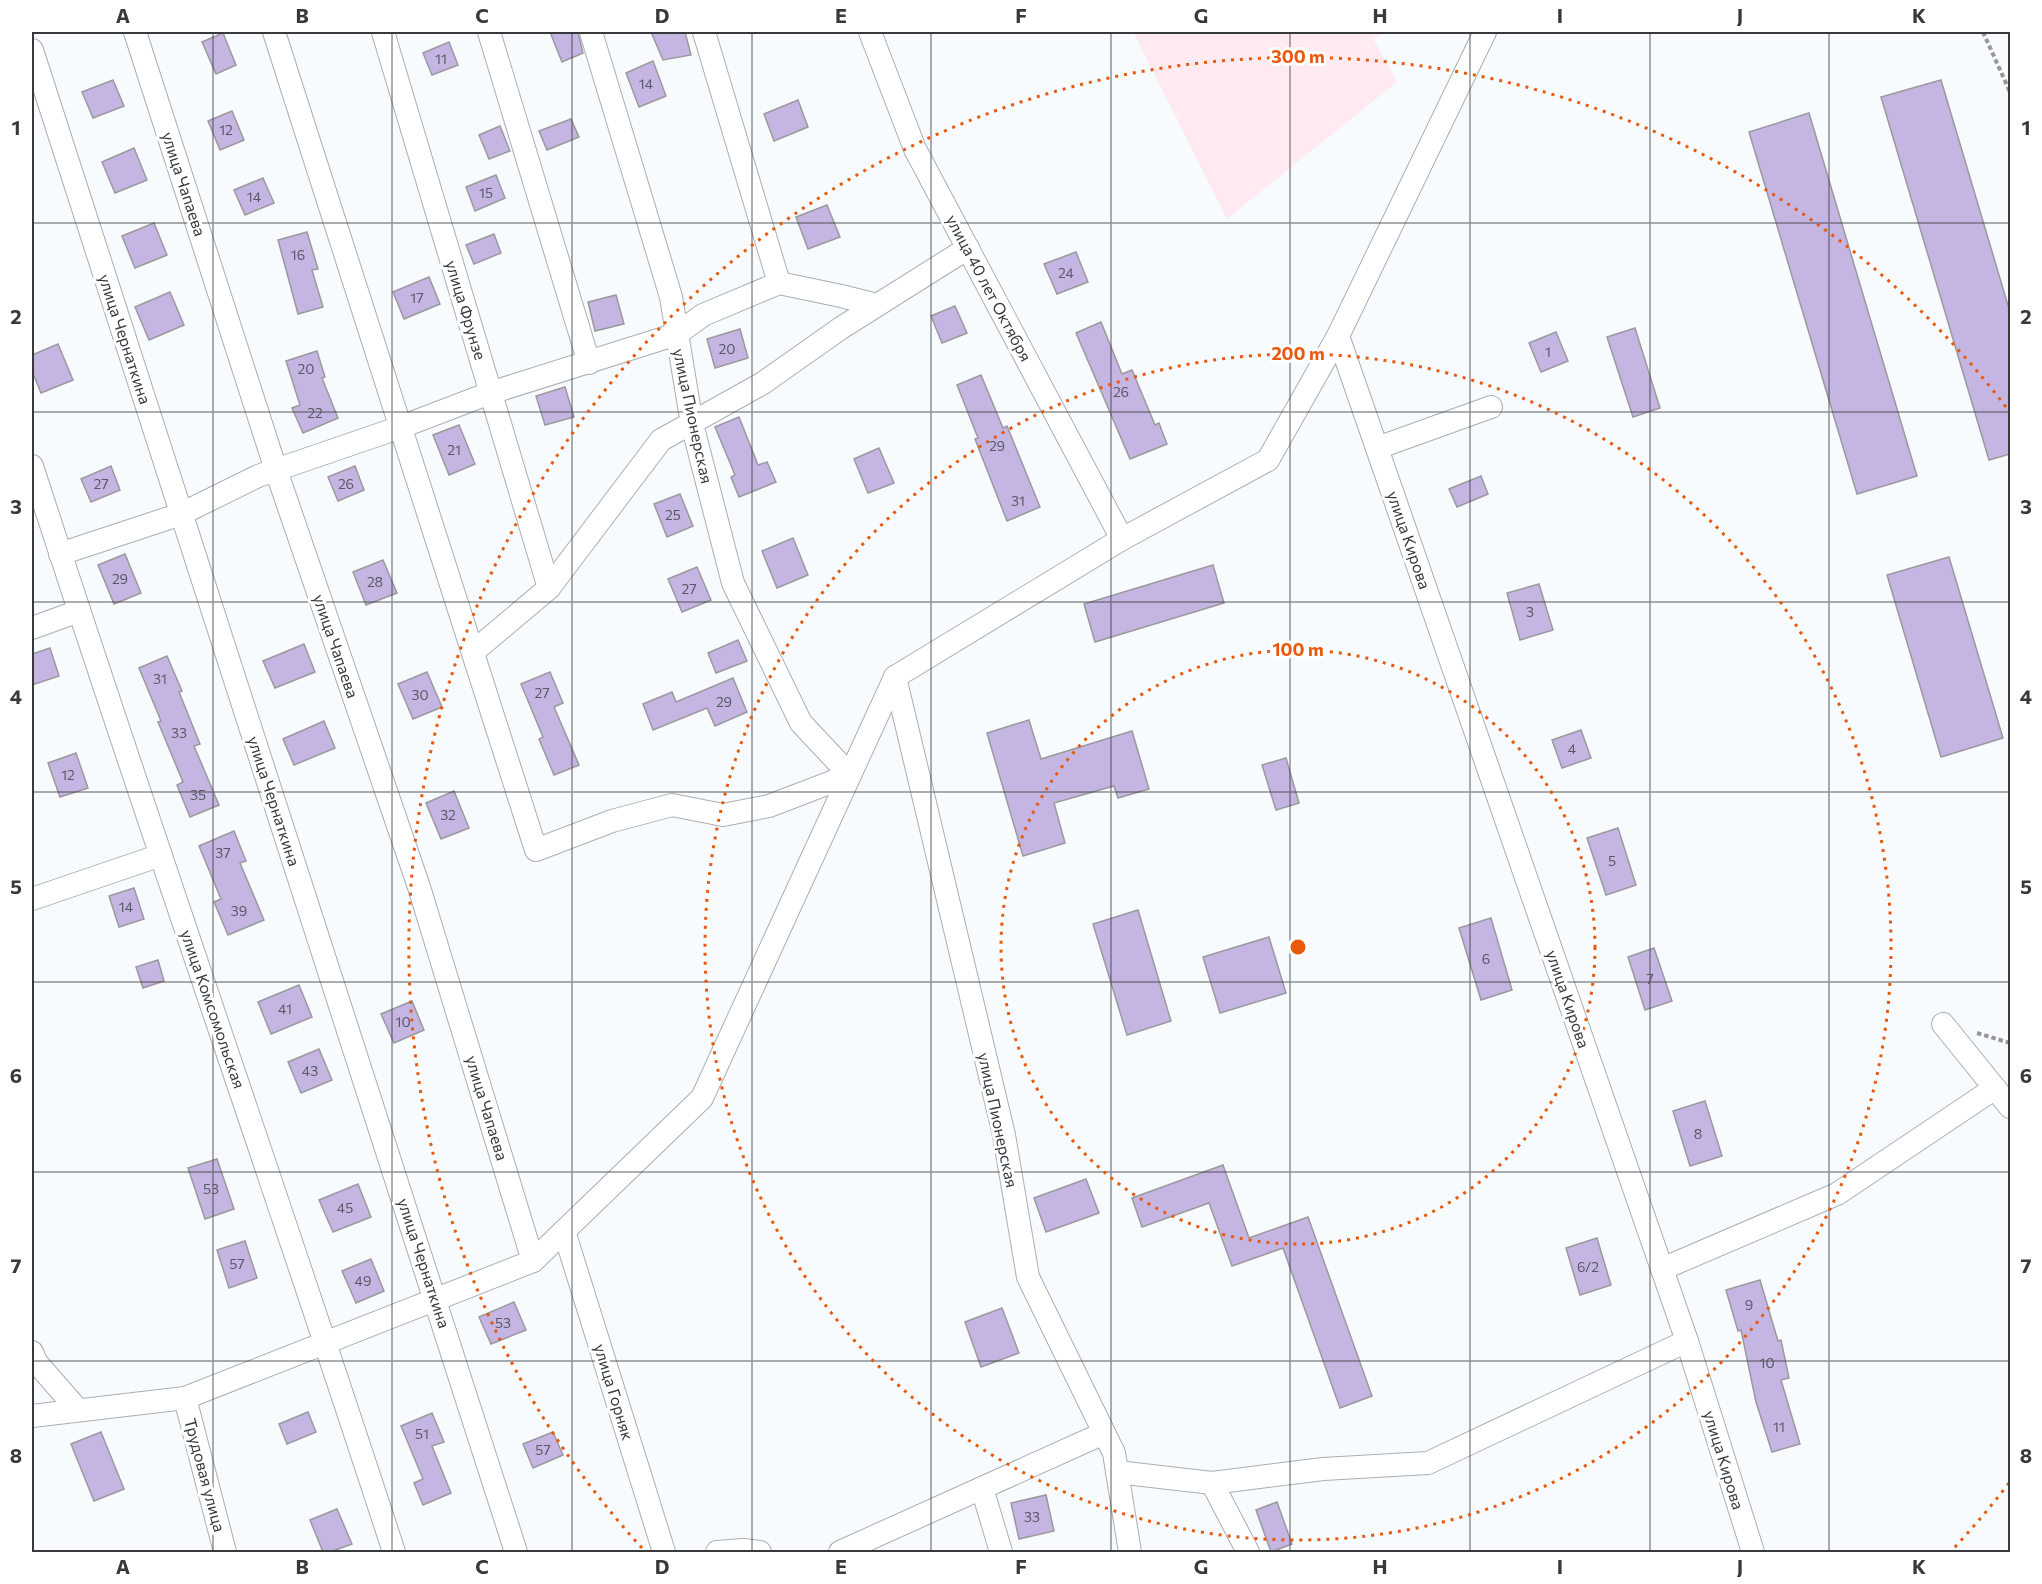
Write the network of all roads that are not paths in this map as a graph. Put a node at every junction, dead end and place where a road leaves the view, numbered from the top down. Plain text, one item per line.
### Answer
1 (135, 32) edge
2 (274, 32) edge
3 (383, 32) edge
4 (489, 32) edge
5 (591, 32) edge
6 (704, 32) edge
7 (870, 32) edge
8 (1485, 32) edge
9 (32, 50) edge
10 (968, 249) junction
11 (779, 283) junction
12 (877, 305) junction
13 (677, 334) junction
14 (1338, 336) junction
15 (589, 363) junction
16 (490, 393) junction
17 (1491, 407) dead end
18 (692, 424) junction
19 (401, 427) junction
20 (1377, 448) junction
21 (32, 466) edge
22 (276, 470) junction
23 (181, 514) junction
24 (1122, 539) junction
25 (60, 554) junction
26 (549, 588) junction
27 (78, 611) junction
28 (32, 628) edge
29 (473, 652) junction
30 (895, 676) junction
31 (850, 775) junction
32 (161, 855) junction
33 (32, 899) edge
34 (1943, 1024) dead end
35 (1995, 1088) junction
36 (2010, 1107) edge
37 (564, 1231) junction
38 (533, 1261) junction
39 (1662, 1269) junction
40 (435, 1298) junction
41 (1687, 1341) junction
42 (326, 1342) junction
43 (32, 1357) edge
44 (185, 1398) junction
45 (78, 1410) junction
46 (32, 1416) edge
47 (1104, 1433) junction
48 (1117, 1472) junction
49 (1212, 1483) junction
50 (982, 1488) junction
51 (877, 1545) edge
52 (225, 1552) edge
53 (394, 1552) edge
54 (516, 1552) edge
55 (664, 1552) edge
56 (717, 1552) edge
57 (760, 1552) edge
58 (840, 1552) edge
59 (1001, 1552) edge
60 (1130, 1552) edge
61 (1248, 1552) edge
62 (1753, 1552) edge

1 - 22 street, улица Чапаева
2 - 19 street
3 - 16 street, улица Фрунзе
4 - 15 street
5 - 13 street, улица Пионерская
6 - 11 street
7 - 10 street, улица 40 лет Октября
8 - 14 street
9 - 23 street, улица Чернаткина
10 - 12 street
10 - 24 street, улица 40 лет Октября
11 - 12 street
11 - 13 street
12 - 18 street
13 - 15 street
13 - 18 street, улица Пионерская
14 - 20 street, улица Кирова
14 - 24 street
15 - 16 street
16 - 19 street
16 - 26 street, улица Фрунзе
17 - 20 street
18 - 26 street
18 - 31 street, улица Пионерская
19 - 22 street
19 - 29 street
20 - 39 street, улица Кирова
21 - 25 street, улица Комсомольская
22 - 23 street
22 - 38 street, улица Чапаева
23 - 25 street
23 - 40 street, улица Чернаткина
24 - 30 street
25 - 27 street, улица Комсомольская
26 - 29 street
27 - 28 street
27 - 32 street, улица Комсомольская
29 - 31 street
30 - 31 street
30 - 47 street, улица Пионерская
31 - 37 street
32 - 33 street
32 - 42 street, улица Комсомольская
34 - 35 street
35 - 36 street
35 - 39 street
37 - 38 street
37 - 55 street, улица Горняк
38 - 40 street
39 - 41 street, улица Кирова
40 - 42 street
40 - 54 street, улица Чернаткина
41 - 49 street
41 - 62 street, улица Кирова
42 - 44 street
42 - 53 street, улица Комсомольская
43 - 45 street
44 - 45 street
44 - 52 street, Трудовая улица
45 - 46 street
47 - 48 street, улица Пионерская
47 - 50 street
48 - 49 street
48 - 60 street, улица Пионерская
49 - 61 street
50 - 51 street
50 - 59 street
51 - 58 street
56 - 57 street

